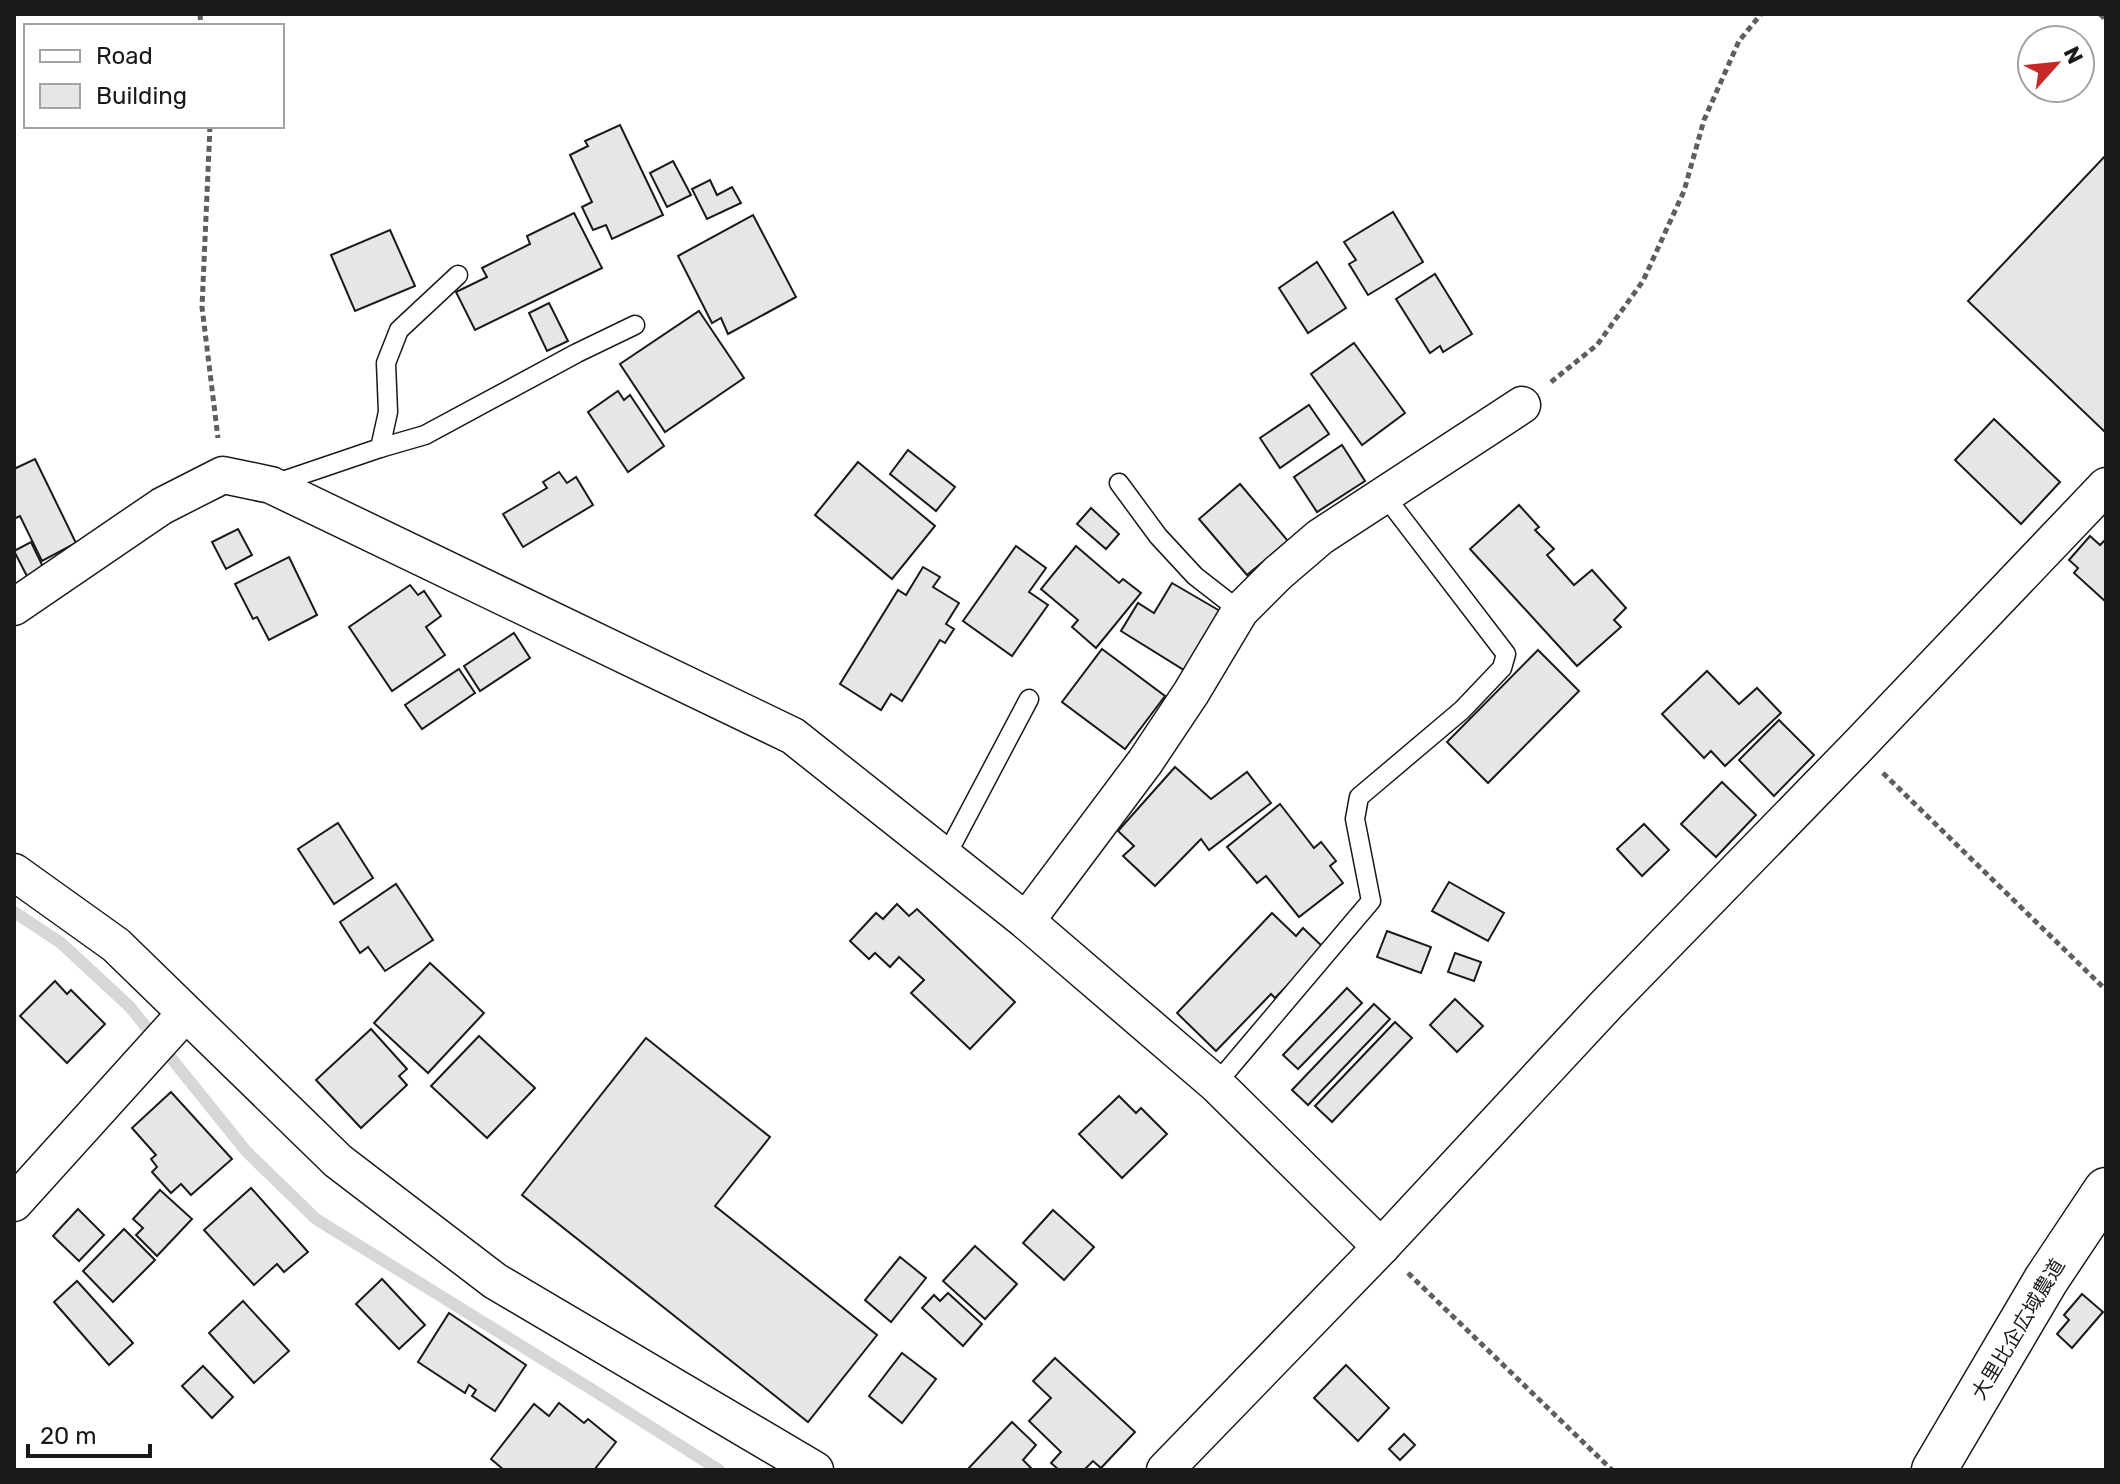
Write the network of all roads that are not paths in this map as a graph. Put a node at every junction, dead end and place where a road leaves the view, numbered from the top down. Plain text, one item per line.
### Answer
1 (458, 275) dead end
2 (635, 325) dead end
3 (1522, 405) road end
4 (380, 448) junction
5 (1119, 483) dead end
6 (271, 485) junction
7 (2106, 486) edge
8 (1385, 496) junction
9 (14, 607) edge
10 (1240, 611) junction
11 (1029, 699) dead end
12 (946, 856) junction
13 (14, 872) edge
14 (1026, 921) junction
15 (185, 1014) junction
16 (1216, 1084) junction
17 (2106, 1190) edge
18 (14, 1203) edge
19 (1381, 1247) junction
20 (815, 1470) edge
21 (1165, 1470) edge
22 (1934, 1470) edge

1 - 4 lane
2 - 4 lane
3 - 8 street
4 - 6 lane
5 - 10 lane
6 - 9 street
6 - 12 street
7 - 19 street
8 - 10 street
8 - 16 lane
10 - 14 street
11 - 12 lane
12 - 14 street
13 - 15 street
14 - 16 street
15 - 18 street
15 - 20 street
16 - 19 street
17 - 22 street, 大里比企広域農道
19 - 21 street

